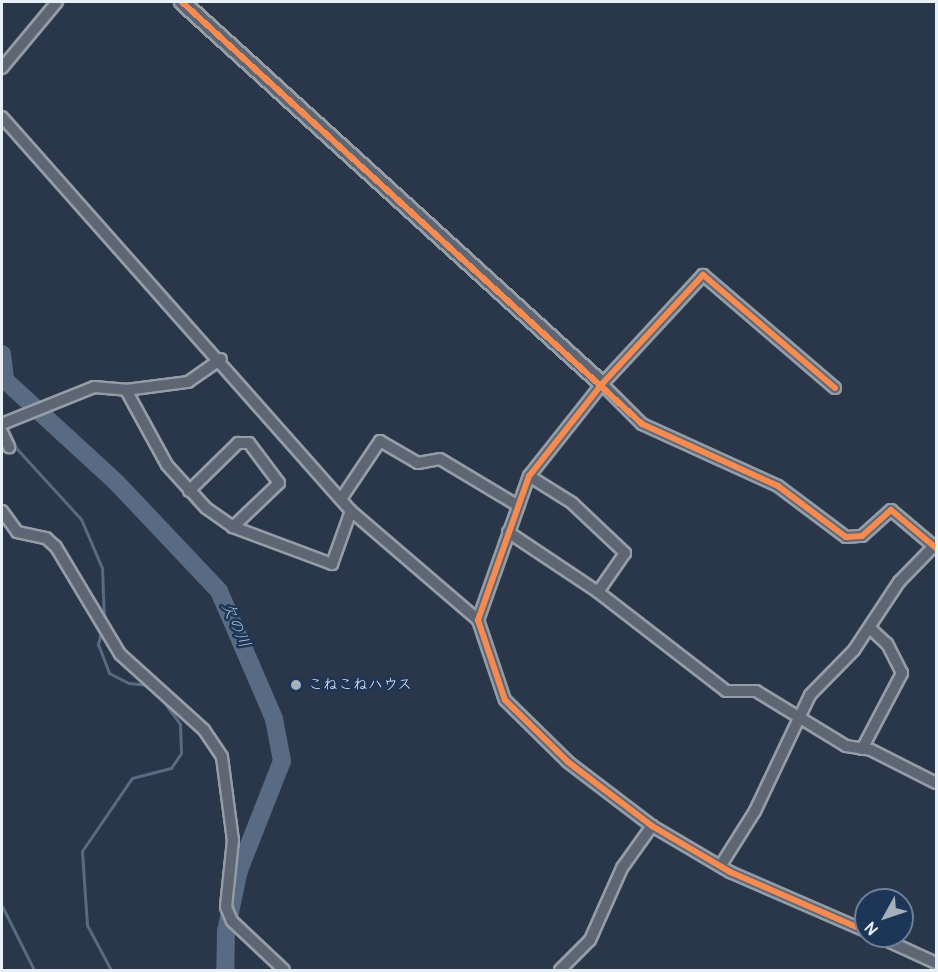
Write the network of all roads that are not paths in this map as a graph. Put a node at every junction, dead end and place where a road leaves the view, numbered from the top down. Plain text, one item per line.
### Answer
1 (57, 2) edge
2 (182, 2) edge
3 (2, 68) edge
4 (2, 117) edge
5 (221, 359) junction
6 (602, 384) junction
7 (835, 388) dead end
8 (126, 390) junction
9 (4, 423) edge
10 (2, 432) edge
11 (9, 447) dead end
12 (529, 476) junction
13 (189, 491) junction
14 (341, 499) junction
15 (517, 505) junction
16 (2, 511) edge
17 (351, 511) junction
18 (233, 527) junction
19 (508, 532) junction
20 (936, 546) edge
21 (598, 592) junction
22 (478, 620) junction
23 (870, 628) junction
24 (800, 713) junction
25 (862, 749) junction
26 (936, 783) edge
27 (652, 826) junction
28 (721, 865) junction
29 (854, 926) edge
30 (904, 948) edge
31 (936, 963) edge
32 (284, 970) edge
33 (560, 970) edge

1 - 3 street
2 - 6 street
4 - 5 street
5 - 8 street
5 - 14 street
6 - 7 street
6 - 12 street
6 - 20 street
8 - 9 street
8 - 13 street
10 - 11 street
12 - 15 street
12 - 21 street
13 - 18 street
13 - 18 street
14 - 15 street
14 - 17 street
15 - 19 street
16 - 32 street
17 - 18 street
17 - 22 street
19 - 21 street
19 - 22 street
20 - 23 street
21 - 24 street
22 - 27 street
23 - 24 street
23 - 25 street
24 - 25 street
24 - 28 street
25 - 26 street
27 - 28 street
27 - 33 street
28 - 29 street
30 - 31 street

